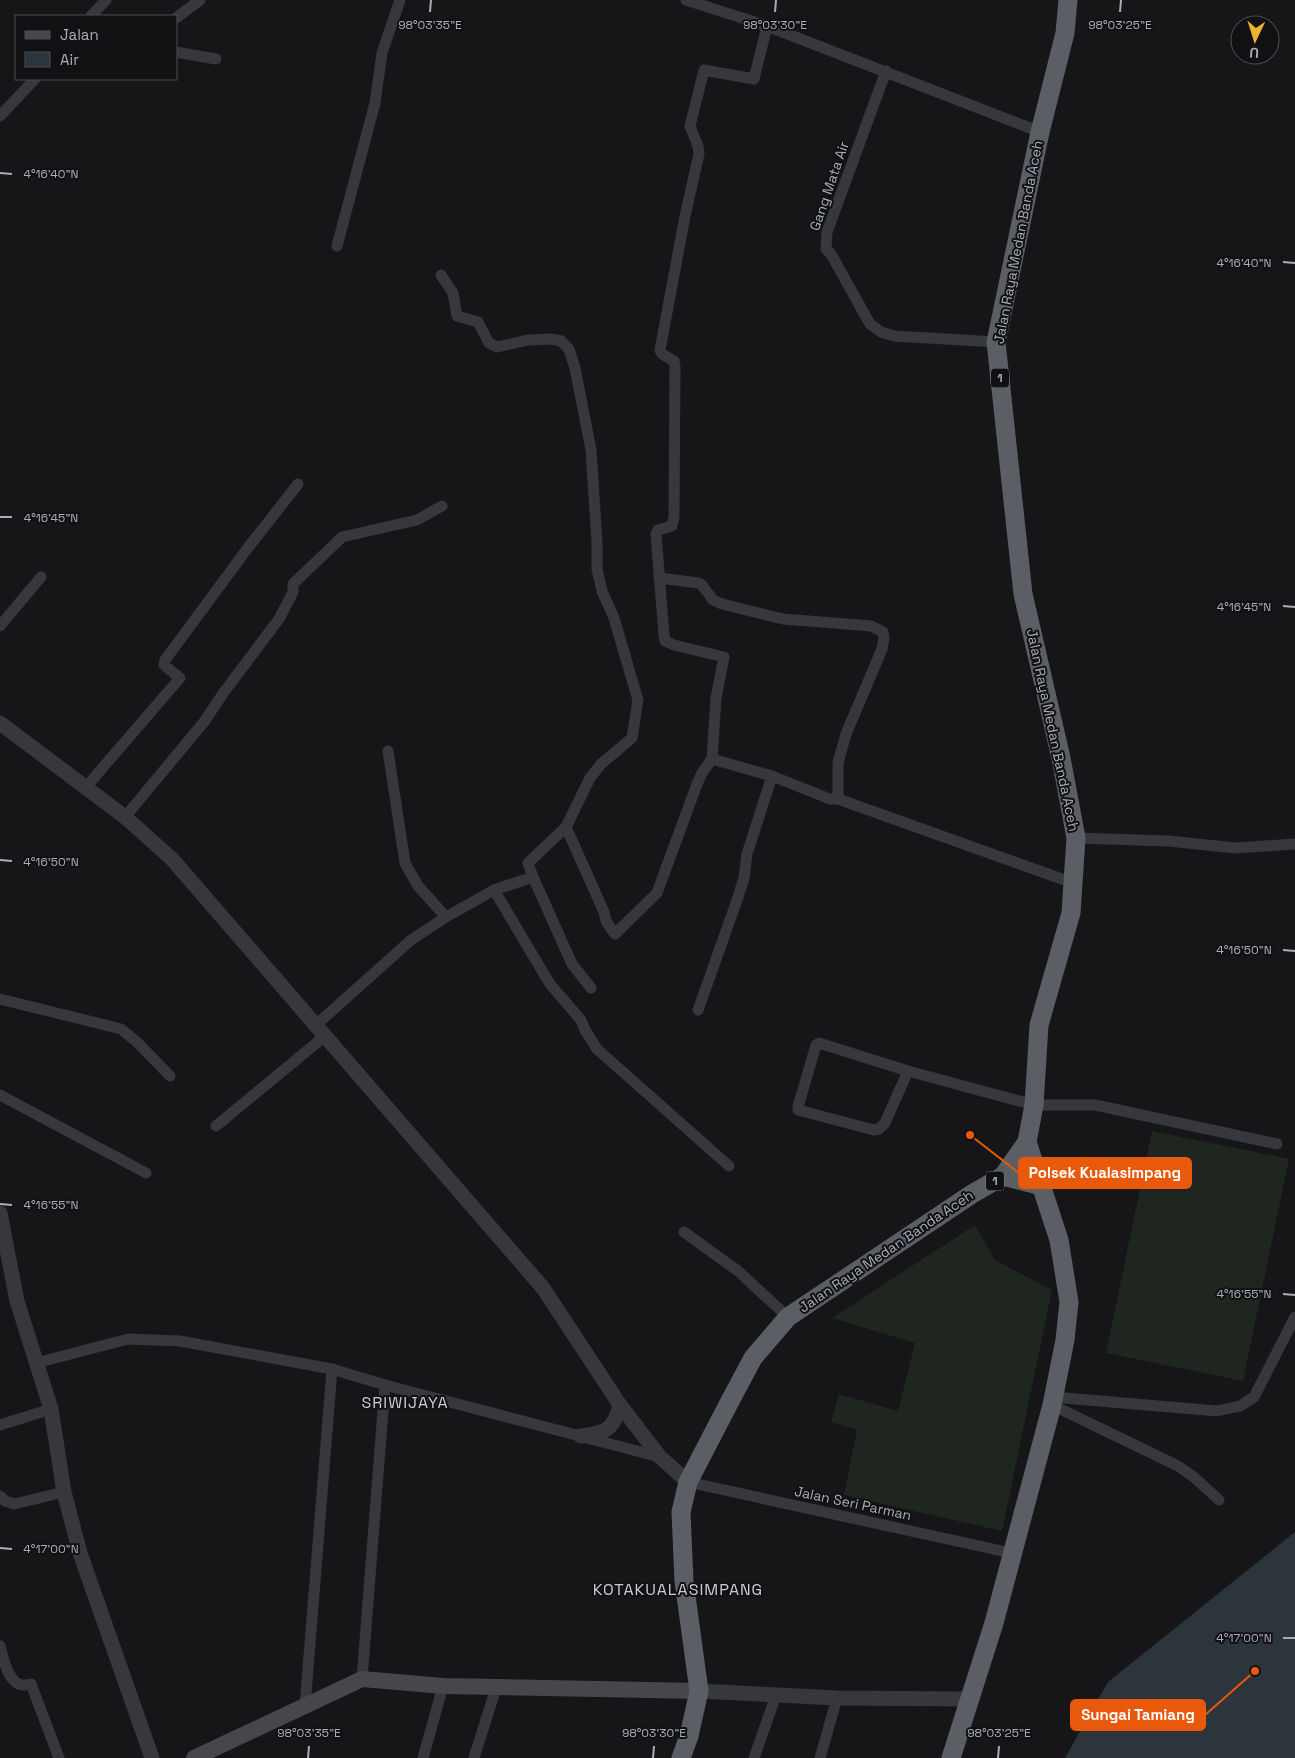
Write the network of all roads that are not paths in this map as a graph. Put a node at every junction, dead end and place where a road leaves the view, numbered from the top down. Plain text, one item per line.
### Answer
1 (106, 0) edge
2 (200, 0) edge
3 (400, 0) edge
4 (686, 0) edge
5 (1068, 0) edge
6 (92, 15) edge
7 (178, 16) edge
8 (767, 26) junction
9 (178, 52) edge
10 (216, 59) dead end
11 (886, 72) junction
12 (34, 80) edge
13 (0, 116) edge
14 (1040, 132) junction
15 (337, 246) dead end
16 (441, 275) dead end
17 (996, 342) junction
18 (298, 484) dead end
19 (442, 506) dead end
20 (41, 577) dead end
21 (659, 578) junction
22 (0, 626) edge
23 (0, 723) edge
24 (388, 752) dead end
25 (712, 759) junction
26 (772, 776) junction
27 (86, 787) junction
28 (838, 799) junction
29 (125, 817) junction
30 (566, 827) junction
31 (1076, 838) junction
32 (1295, 844) edge
33 (533, 877) junction
34 (1073, 883) junction
35 (494, 890) junction
36 (446, 917) junction
37 (591, 988) dead end
38 (0, 999) edge
39 (698, 1010) dead end
40 (321, 1031) junction
41 (908, 1071) junction
42 (170, 1076) dead end
43 (0, 1095) edge
44 (1034, 1105) junction
45 (216, 1126) dead end
46 (1027, 1142) junction
47 (1277, 1144) dead end
48 (729, 1166) dead end
49 (146, 1173) dead end
50 (1003, 1176) junction
51 (1042, 1186) junction
52 (0, 1213) edge
53 (684, 1232) dead end
54 (788, 1316) junction
55 (1295, 1317) edge
56 (36, 1363) junction
57 (332, 1369) junction
58 (385, 1385) junction
59 (1052, 1401) junction
60 (620, 1405) junction
61 (51, 1409) junction
62 (0, 1425) edge
63 (580, 1436) junction
64 (660, 1457) junction
65 (688, 1482) junction
66 (64, 1492) junction
67 (0, 1496) edge
68 (1219, 1500) dead end
69 (1011, 1553) junction
70 (0, 1646) edge
71 (362, 1679) junction
72 (442, 1686) junction
73 (496, 1688) junction
74 (699, 1691) junction
75 (776, 1695) junction
76 (837, 1698) junction
77 (969, 1698) junction
78 (306, 1706) junction
79 (59, 1758) edge
80 (152, 1758) edge
81 (194, 1758) edge
82 (423, 1758) edge
83 (474, 1758) edge
84 (681, 1758) edge
85 (754, 1758) edge
86 (820, 1758) edge
87 (951, 1758) edge

1 - 6 street
2 - 7 street
3 - 15 street
4 - 8 street
5 - 14 highway, Jalan Raya Medan Banda Aceh / 1
8 - 11 street
8 - 21 street
9 - 10 street
11 - 14 street
11 - 17 street, Gang Mata Air
12 - 13 street
14 - 17 highway, Jalan Raya Medan Banda Aceh / 1
16 - 30 street
17 - 31 highway, Jalan Raya Medan Banda Aceh / 1
18 - 27 street
19 - 29 street
20 - 22 street
21 - 25 street
21 - 28 street
23 - 27 street
24 - 36 street
25 - 26 street
25 - 30 street
26 - 28 street
26 - 39 street
27 - 29 street
28 - 34 street
29 - 40 street
30 - 33 street
31 - 32 street
31 - 34 highway, Jalan Raya Medan Banda Aceh / 1
33 - 35 street
33 - 37 street
34 - 44 highway, Jalan Raya Medan Banda Aceh / 1
35 - 36 street
35 - 48 street
36 - 40 street
38 - 42 street
40 - 45 street
40 - 60 street
41 - 41 street
41 - 44 street
43 - 49 street
44 - 46 highway, Jalan Raya Medan Banda Aceh / 1
44 - 47 street
46 - 50 highway, Jalan Raya Medan Banda Aceh / 1
46 - 51 highway
50 - 51 highway
50 - 54 highway, Jalan Raya Medan Banda Aceh / 1
51 - 59 highway
52 - 56 street
53 - 54 street
54 - 65 highway, Jalan Raya Medan Banda Aceh / 1
55 - 59 street
56 - 57 street
56 - 61 street
57 - 58 street
57 - 78 street
58 - 63 street
58 - 71 street
59 - 68 street
59 - 69 highway
60 - 63 street
60 - 64 street
61 - 62 street
61 - 66 street
63 - 64 street
64 - 65 street
65 - 69 street, Jalan Seri Parman
65 - 74 highway, Jalan Raya Medan Banda Aceh / 1
66 - 67 street
66 - 80 street
69 - 77 highway
70 - 79 street
71 - 72 main road
71 - 78 main road
72 - 73 main road
72 - 82 street
73 - 74 main road
73 - 83 street
74 - 75 street
74 - 84 highway, Jalan Raya Medan Banda Aceh / 1
75 - 76 street
75 - 85 street
76 - 77 street
76 - 86 street
77 - 87 highway
78 - 81 main road

